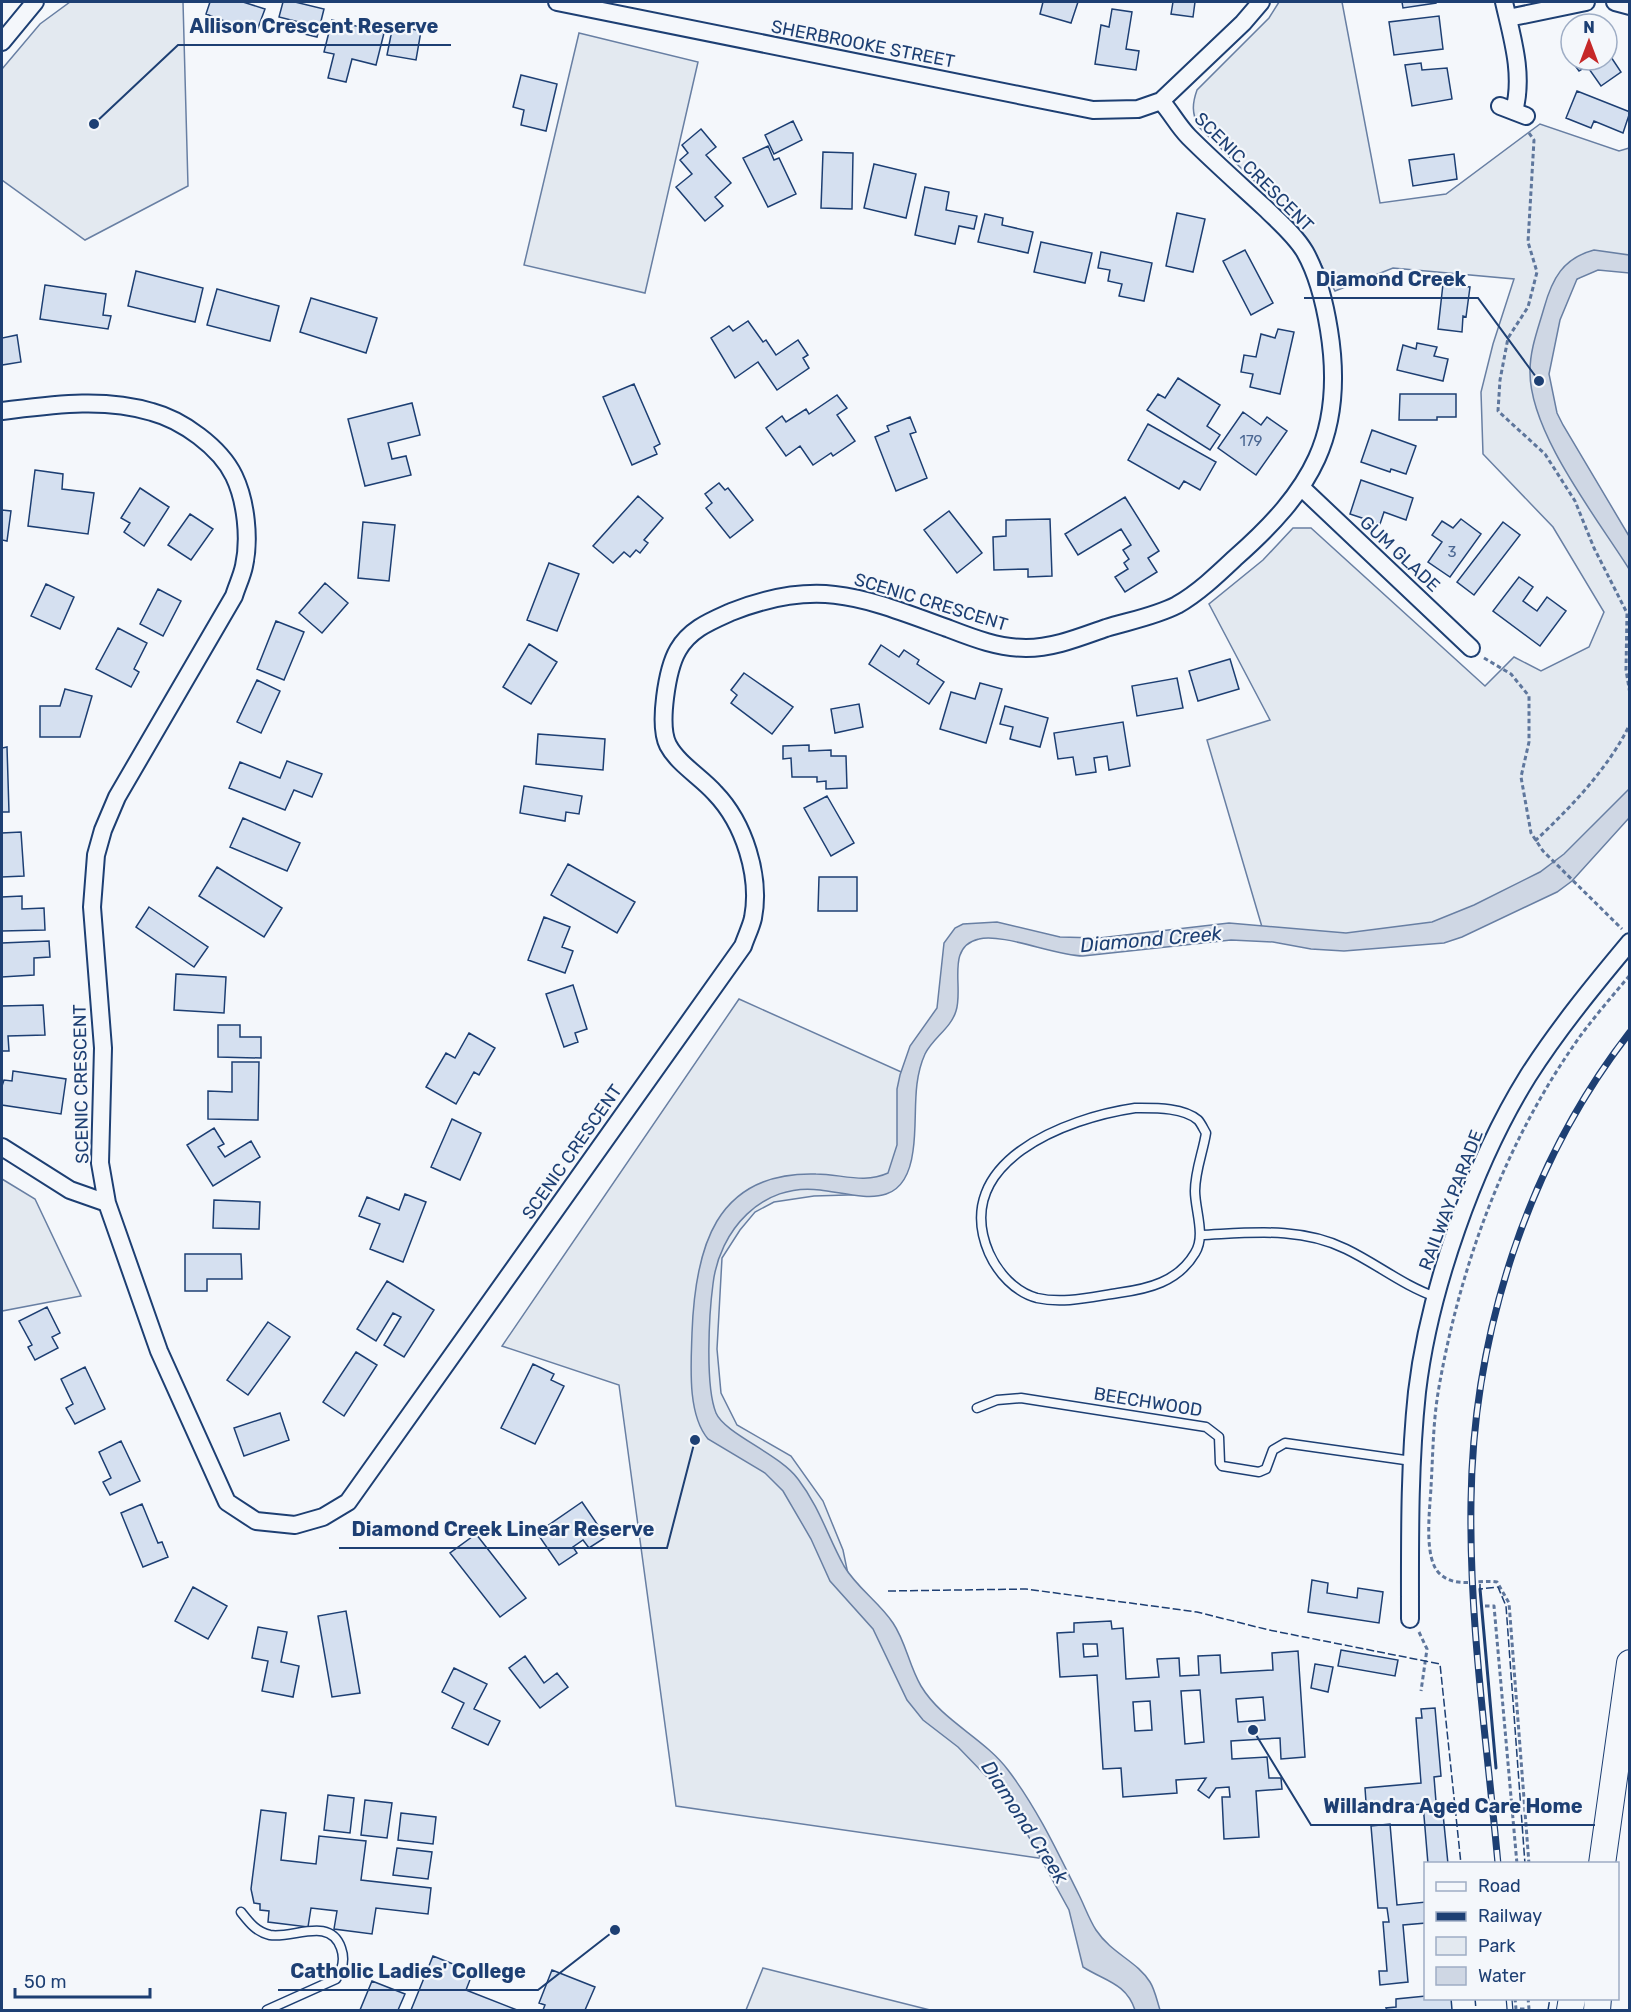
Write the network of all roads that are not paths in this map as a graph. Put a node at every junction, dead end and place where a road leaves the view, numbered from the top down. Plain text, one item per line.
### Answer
1 (33, 2) edge
2 (557, 2) edge
3 (1261, 2) edge
4 (1586, 2) edge
5 (1615, 2) edge
6 (1629, 6) edge
7 (1506, 10) edge
8 (2, 42) edge
9 (1161, 101) junction
10 (1513, 111) road end
11 (2, 411) edge
12 (1302, 488) junction
13 (1471, 648) road end
14 (1629, 942) edge
15 (2, 1147) edge
16 (107, 1203) junction
17 (1200, 1235) junction
18 (1436, 1298) junction
19 (977, 1408) dead end
20 (1412, 1461) junction
21 (1410, 1619) road end
22 (1629, 1663) edge
23 (1602, 1862) edge
24 (241, 1912) dead end
25 (267, 2010) edge

1 - 8 street
2 - 9 street, SHERBROOKE STREET
3 - 9 street
4 - 7 street
5 - 6 street
7 - 10 street
9 - 12 street, SCENIC CRESCENT
11 - 16 street, SCENIC CRESCENT
12 - 13 street, GUM GLADE
12 - 16 street, SCENIC CRESCENT
14 - 18 street, RAILWAY PARADE
15 - 16 street
17 - 17 lane
17 - 18 lane
18 - 20 street, RAILWAY PARADE
19 - 20 lane, BEECHWOOD
20 - 21 street, RAILWAY PARADE
22 - 23 main road
24 - 25 lane

